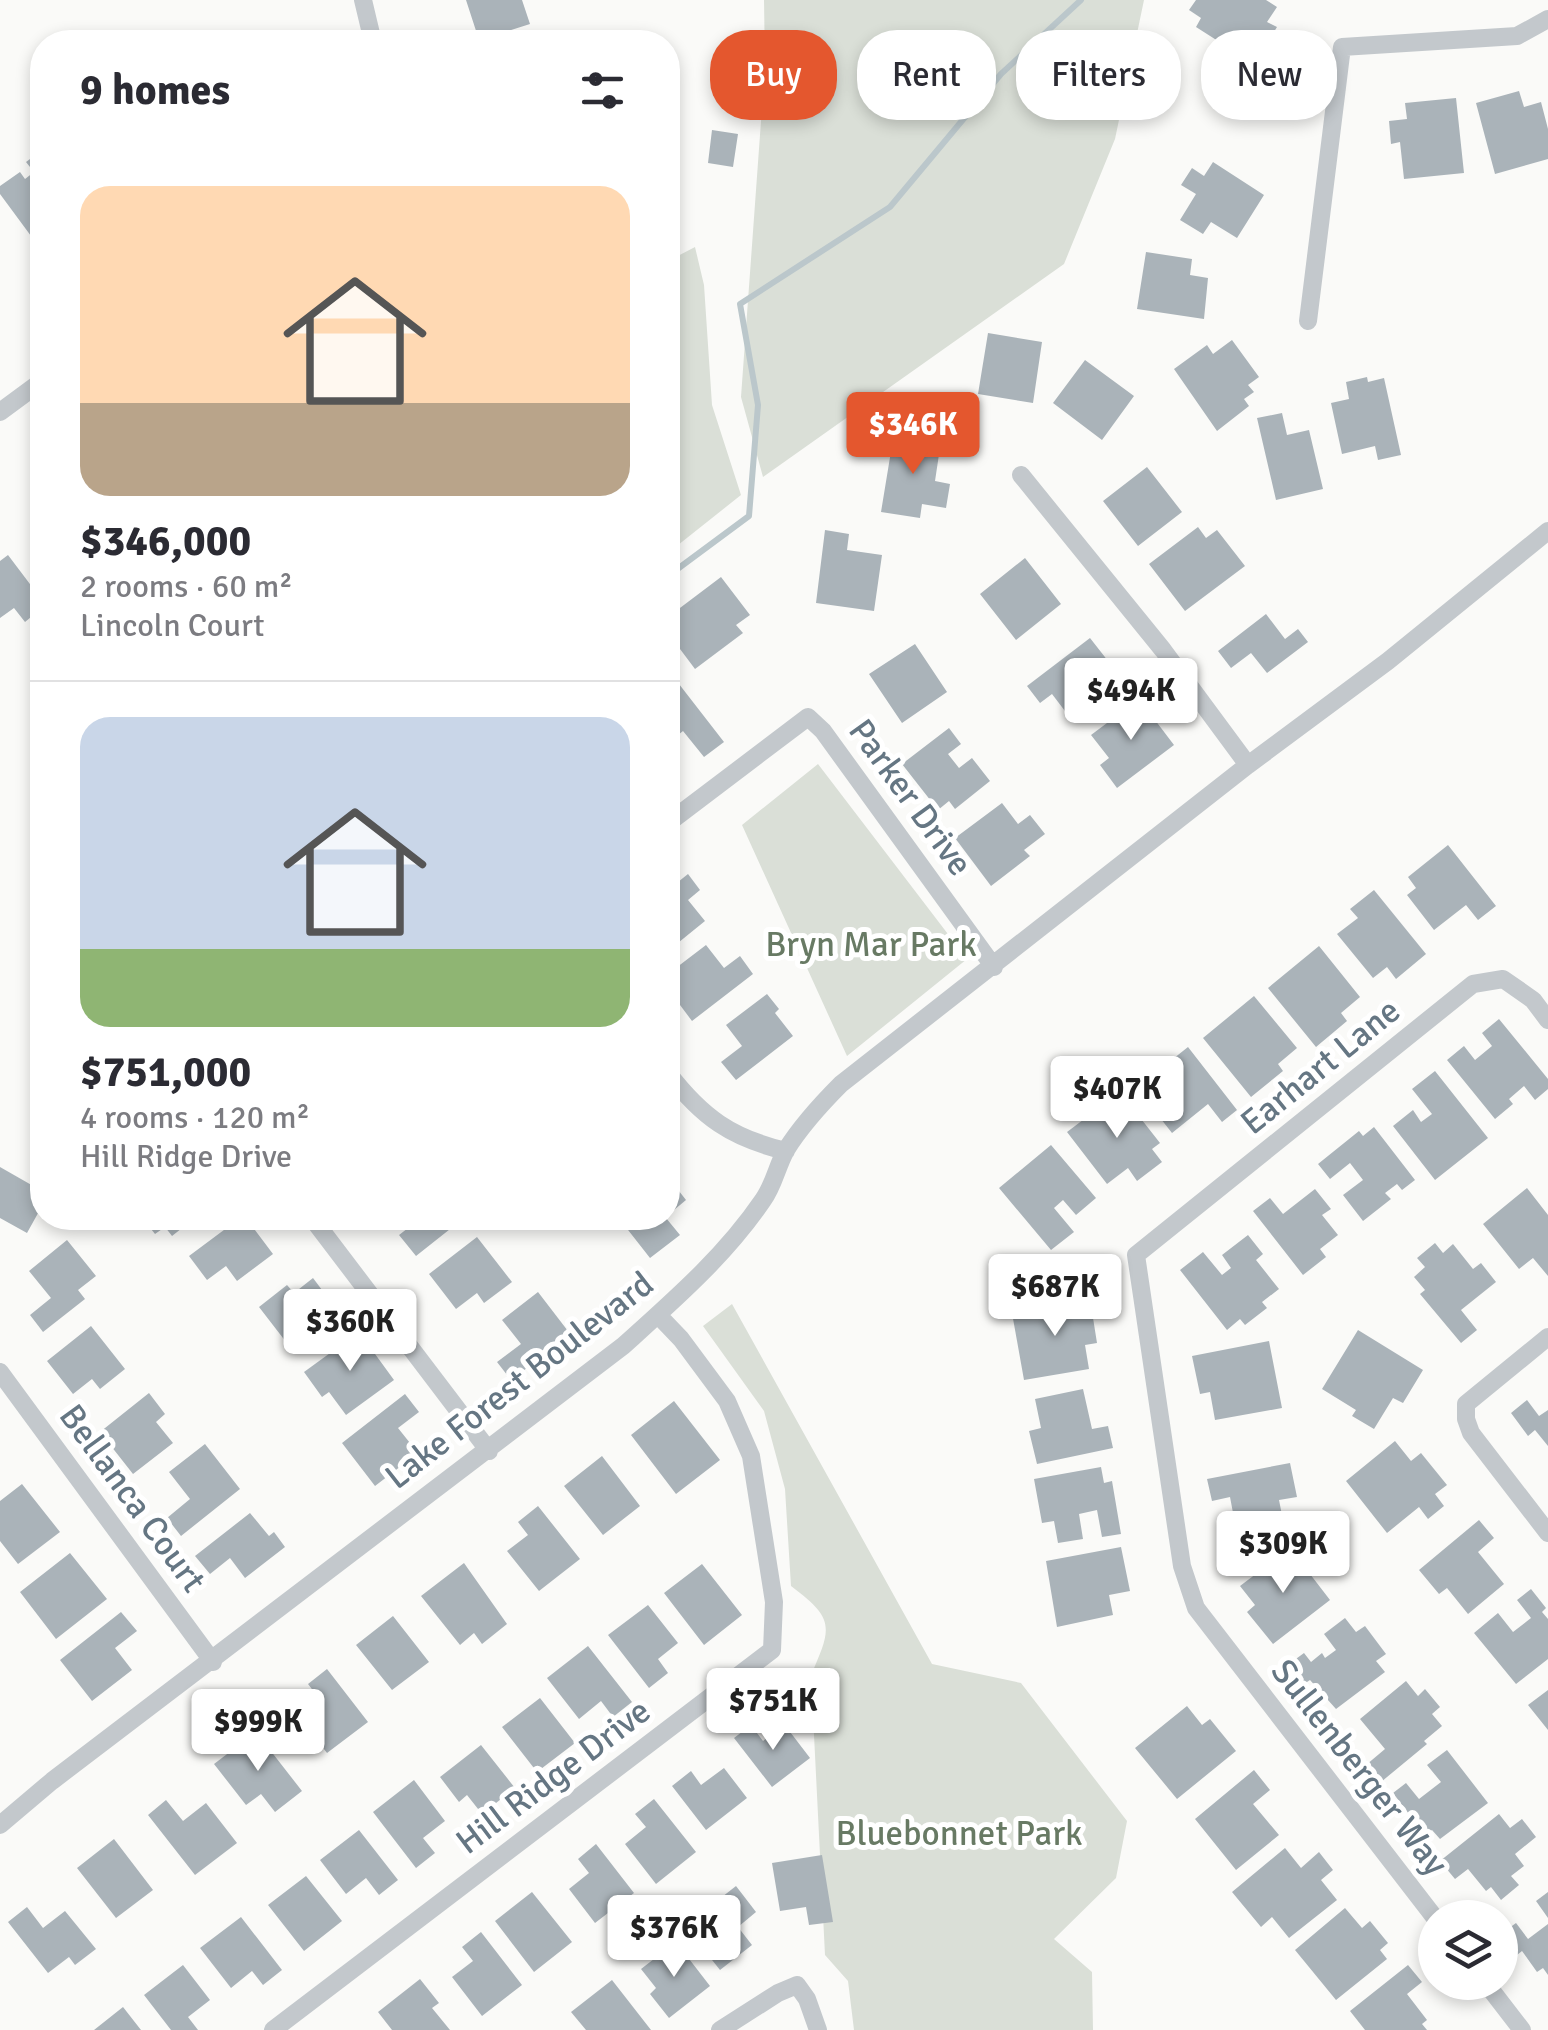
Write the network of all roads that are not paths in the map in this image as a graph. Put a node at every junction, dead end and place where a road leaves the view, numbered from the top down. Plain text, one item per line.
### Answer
1 (363, 0) edge
2 (1548, 19) edge
3 (370, 30) edge
4 (1308, 321) dead end
5 (30, 390) edge
6 (0, 412) edge
7 (1020, 475) dead end
8 (1548, 531) edge
9 (1248, 765) junction
10 (680, 813) edge
11 (994, 967) junction
12 (1548, 1020) edge
13 (680, 1088) edge
14 (786, 1151) junction
15 (321, 1230) edge
16 (1136, 1254) joint
17 (658, 1315) junction
18 (1548, 1337) edge
19 (0, 1372) edge
20 (489, 1451) junction
21 (1548, 1532) edge
22 (213, 1662) junction
23 (0, 1826) edge
24 (1421, 1900) edge
25 (1499, 2000) edge
26 (273, 2030) edge
27 (720, 2030) edge
28 (818, 2030) edge
29 (1522, 2030) edge

1 - 3 street
2 - 4 street
5 - 6 street
7 - 9 street
8 - 9 street, Lake Forest Boulevard
9 - 11 street, Lake Forest Boulevard
10 - 11 street, Parker Drive
11 - 14 street, Lake Forest Boulevard
12 - 16 street, Earhart Lane
13 - 14 street
14 - 17 street, Lake Forest Boulevard
15 - 20 street
16 - 24 street, Sullenberger Way
17 - 20 street, Lake Forest Boulevard
17 - 26 street, Hill Ridge Drive
18 - 21 street
19 - 22 street, Bellanca Court
20 - 22 street, Lake Forest Boulevard
22 - 23 street, Lake Forest Boulevard
25 - 29 street
27 - 28 street

